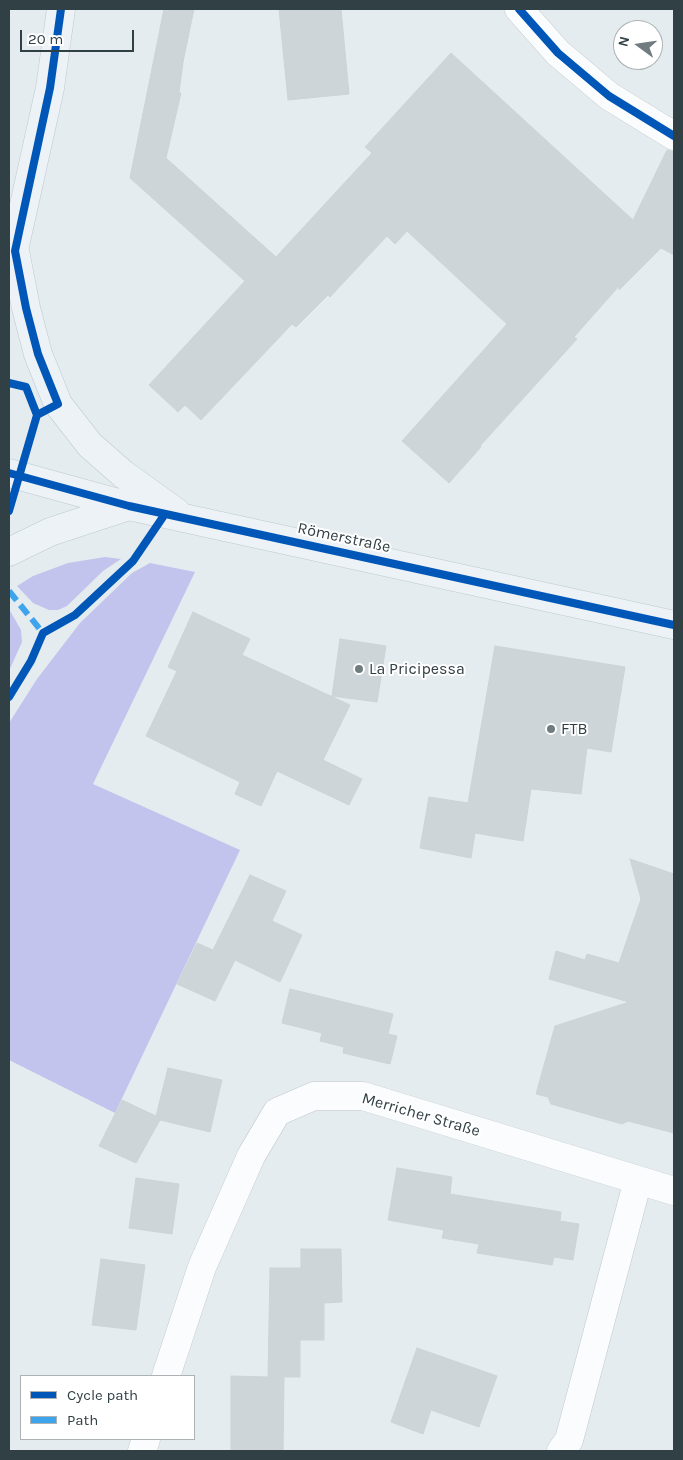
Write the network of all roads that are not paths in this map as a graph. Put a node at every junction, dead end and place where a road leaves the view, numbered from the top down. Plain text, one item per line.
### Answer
1 (61, 9) edge
2 (519, 9) edge
3 (674, 136) edge
4 (11, 261) edge
5 (9, 473) edge
6 (129, 506) junction
7 (182, 517) junction
8 (9, 552) edge
9 (674, 625) edge
10 (638, 1180) junction
11 (674, 1191) edge
12 (166, 1375) edge
13 (561, 1451) edge

1 - 4 main road
2 - 3 street
4 - 7 main road
5 - 6 main road, Römerstraße
6 - 7 main road, Römerstraße
6 - 8 main road
7 - 9 main road, Römerstraße
10 - 11 street, Merricher Straße
10 - 12 street, Merricher Straße
10 - 13 street

